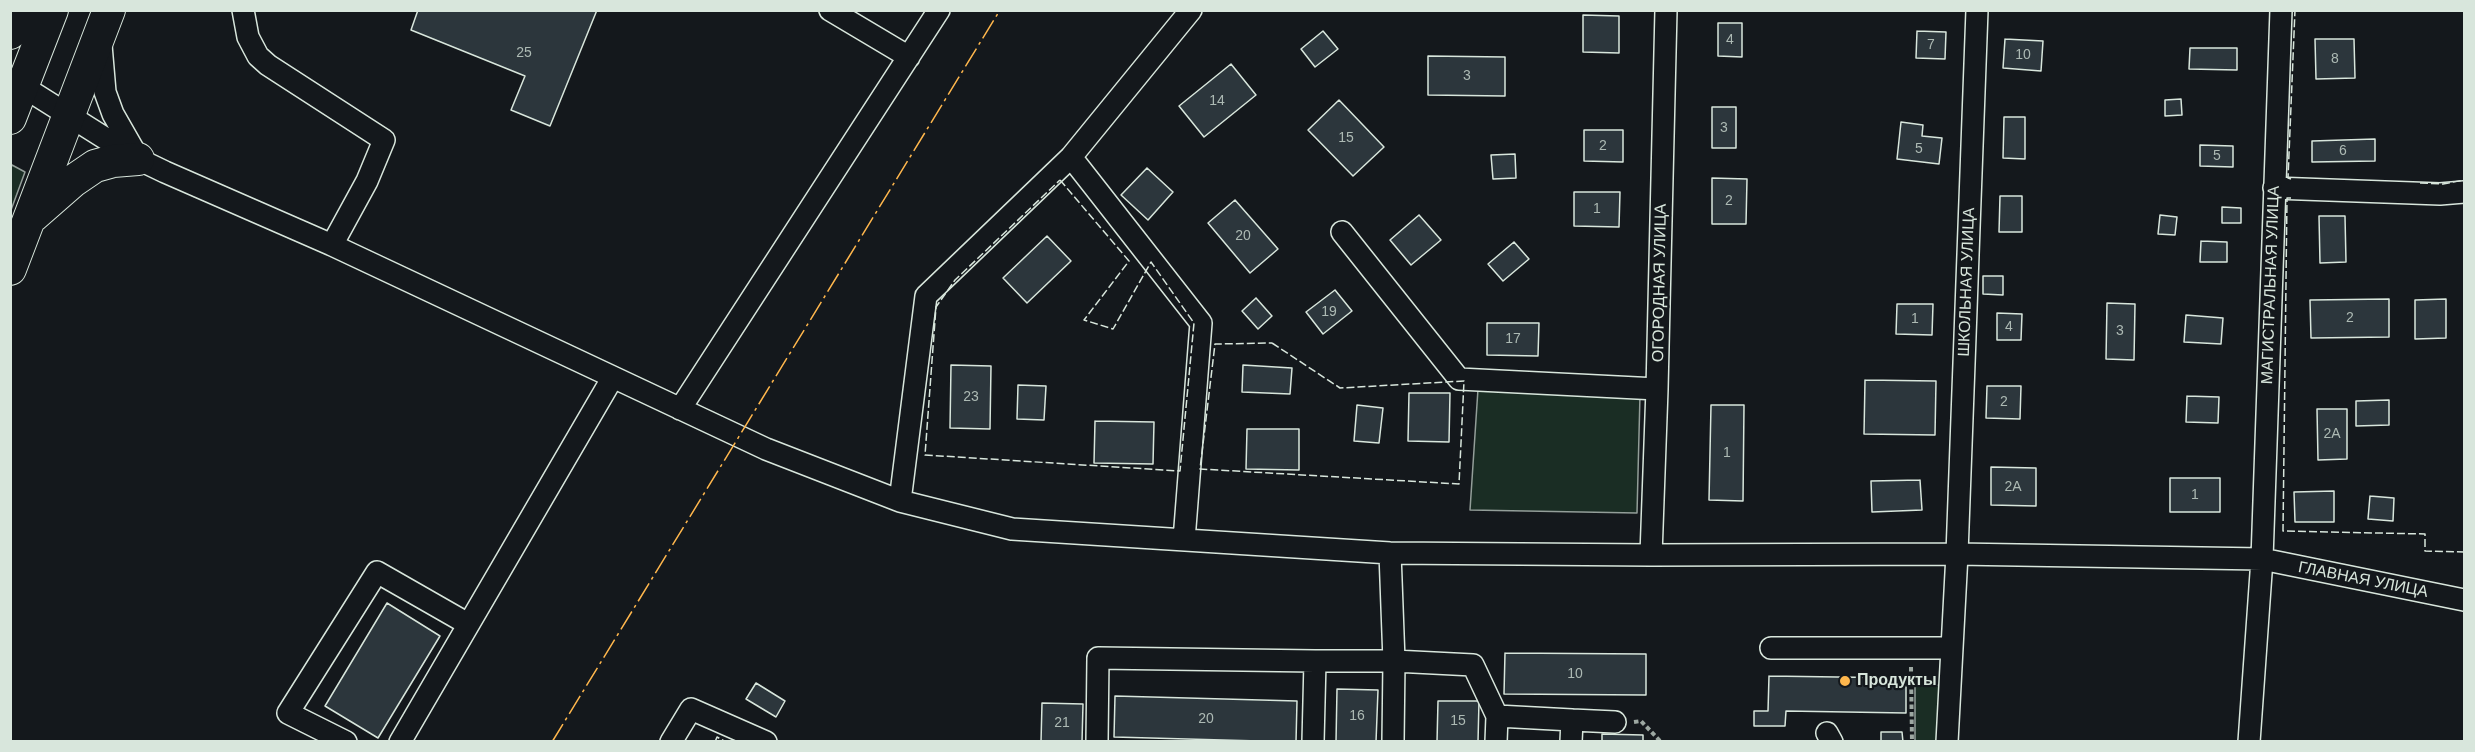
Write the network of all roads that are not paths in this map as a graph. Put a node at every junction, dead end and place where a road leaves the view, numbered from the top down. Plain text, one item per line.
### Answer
1 (36, 10) edge
2 (52, 10) edge
3 (243, 10) edge
4 (830, 10) edge
5 (939, 10) edge
6 (1191, 10) edge
7 (1666, 10) edge
8 (1977, 10) edge
9 (2281, 10) edge
10 (105, 21) edge
11 (10, 33) edge
12 (909, 57) junction
13 (16, 83) edge
14 (68, 116) junction
15 (10, 118) edge
16 (1071, 157) junction
17 (138, 159) junction
18 (2274, 188) junction
19 (2464, 192) edge
20 (28, 221) junction
21 (1342, 232) dead end
22 (332, 244) junction
23 (10, 269) edge
24 (613, 377) junction
25 (1657, 389) junction
26 (680, 409) junction
27 (900, 501) junction
28 (1184, 540) junction
29 (1390, 553) junction
30 (1957, 554) junction
31 (1651, 555) junction
32 (2262, 559) junction
33 (2464, 600) edge
34 (468, 624) junction
35 (1771, 648) dead end
36 (1952, 648) junction
37 (1394, 661) junction
38 (1315, 662) junction
39 (1497, 716) junction
40 (1572, 720) junction
41 (1615, 722) dead end
42 (346, 741) edge
43 (400, 741) edge
44 (671, 741) edge
45 (766, 741) edge
46 (1096, 741) edge
47 (1313, 741) edge
48 (1393, 741) edge
49 (1497, 741) edge
50 (1571, 741) edge
51 (1947, 741) edge
52 (2249, 741) edge

1 - 11 highway
2 - 13 highway
3 - 22 street
4 - 12 street
5 - 12 street
6 - 16 street
7 - 25 street, ОГОРОДНАЯ УЛИЦА
8 - 30 street, ШКОЛЬНАЯ УЛИЦА
9 - 18 street, МАГИСТРАЛЬНАЯ УЛИЦА
10 - 14 highway
10 - 17 street
12 - 26 street
13 - 14 street, ГЛАВНАЯ УЛИЦА
13 - 15 highway
14 - 17 street, ГЛАВНАЯ УЛИЦА
14 - 20 highway
16 - 27 street
16 - 28 street
17 - 20 highway
17 - 22 street, ГЛАВНАЯ УЛИЦА
18 - 19 street
18 - 32 street, МАГИСТРАЛЬНАЯ УЛИЦА
20 - 23 highway
21 - 25 street
22 - 24 street, ГЛАВНАЯ УЛИЦА
24 - 26 street, ГЛАВНАЯ УЛИЦА
24 - 34 street
25 - 31 street, ОГОРОДНАЯ УЛИЦА
26 - 27 street, ГЛАВНАЯ УЛИЦА
27 - 28 street, ГЛАВНАЯ УЛИЦА
28 - 29 street, ГЛАВНАЯ УЛИЦА
29 - 31 street, ГЛАВНАЯ УЛИЦА
29 - 37 street
30 - 31 street, ГЛАВНАЯ УЛИЦА
30 - 32 street, ГЛАВНАЯ УЛИЦА
30 - 36 street, ШКОЛЬНАЯ УЛИЦА
32 - 33 street, ГЛАВНАЯ УЛИЦА
32 - 52 street, МАГИСТРАЛЬНАЯ УЛИЦА
34 - 42 street
34 - 43 street
35 - 36 street
36 - 51 street, ШКОЛЬНАЯ УЛИЦА
37 - 38 street
37 - 39 street
37 - 48 street
38 - 46 street
38 - 47 street
39 - 40 street
39 - 49 street
40 - 41 street
40 - 50 street
44 - 45 street

